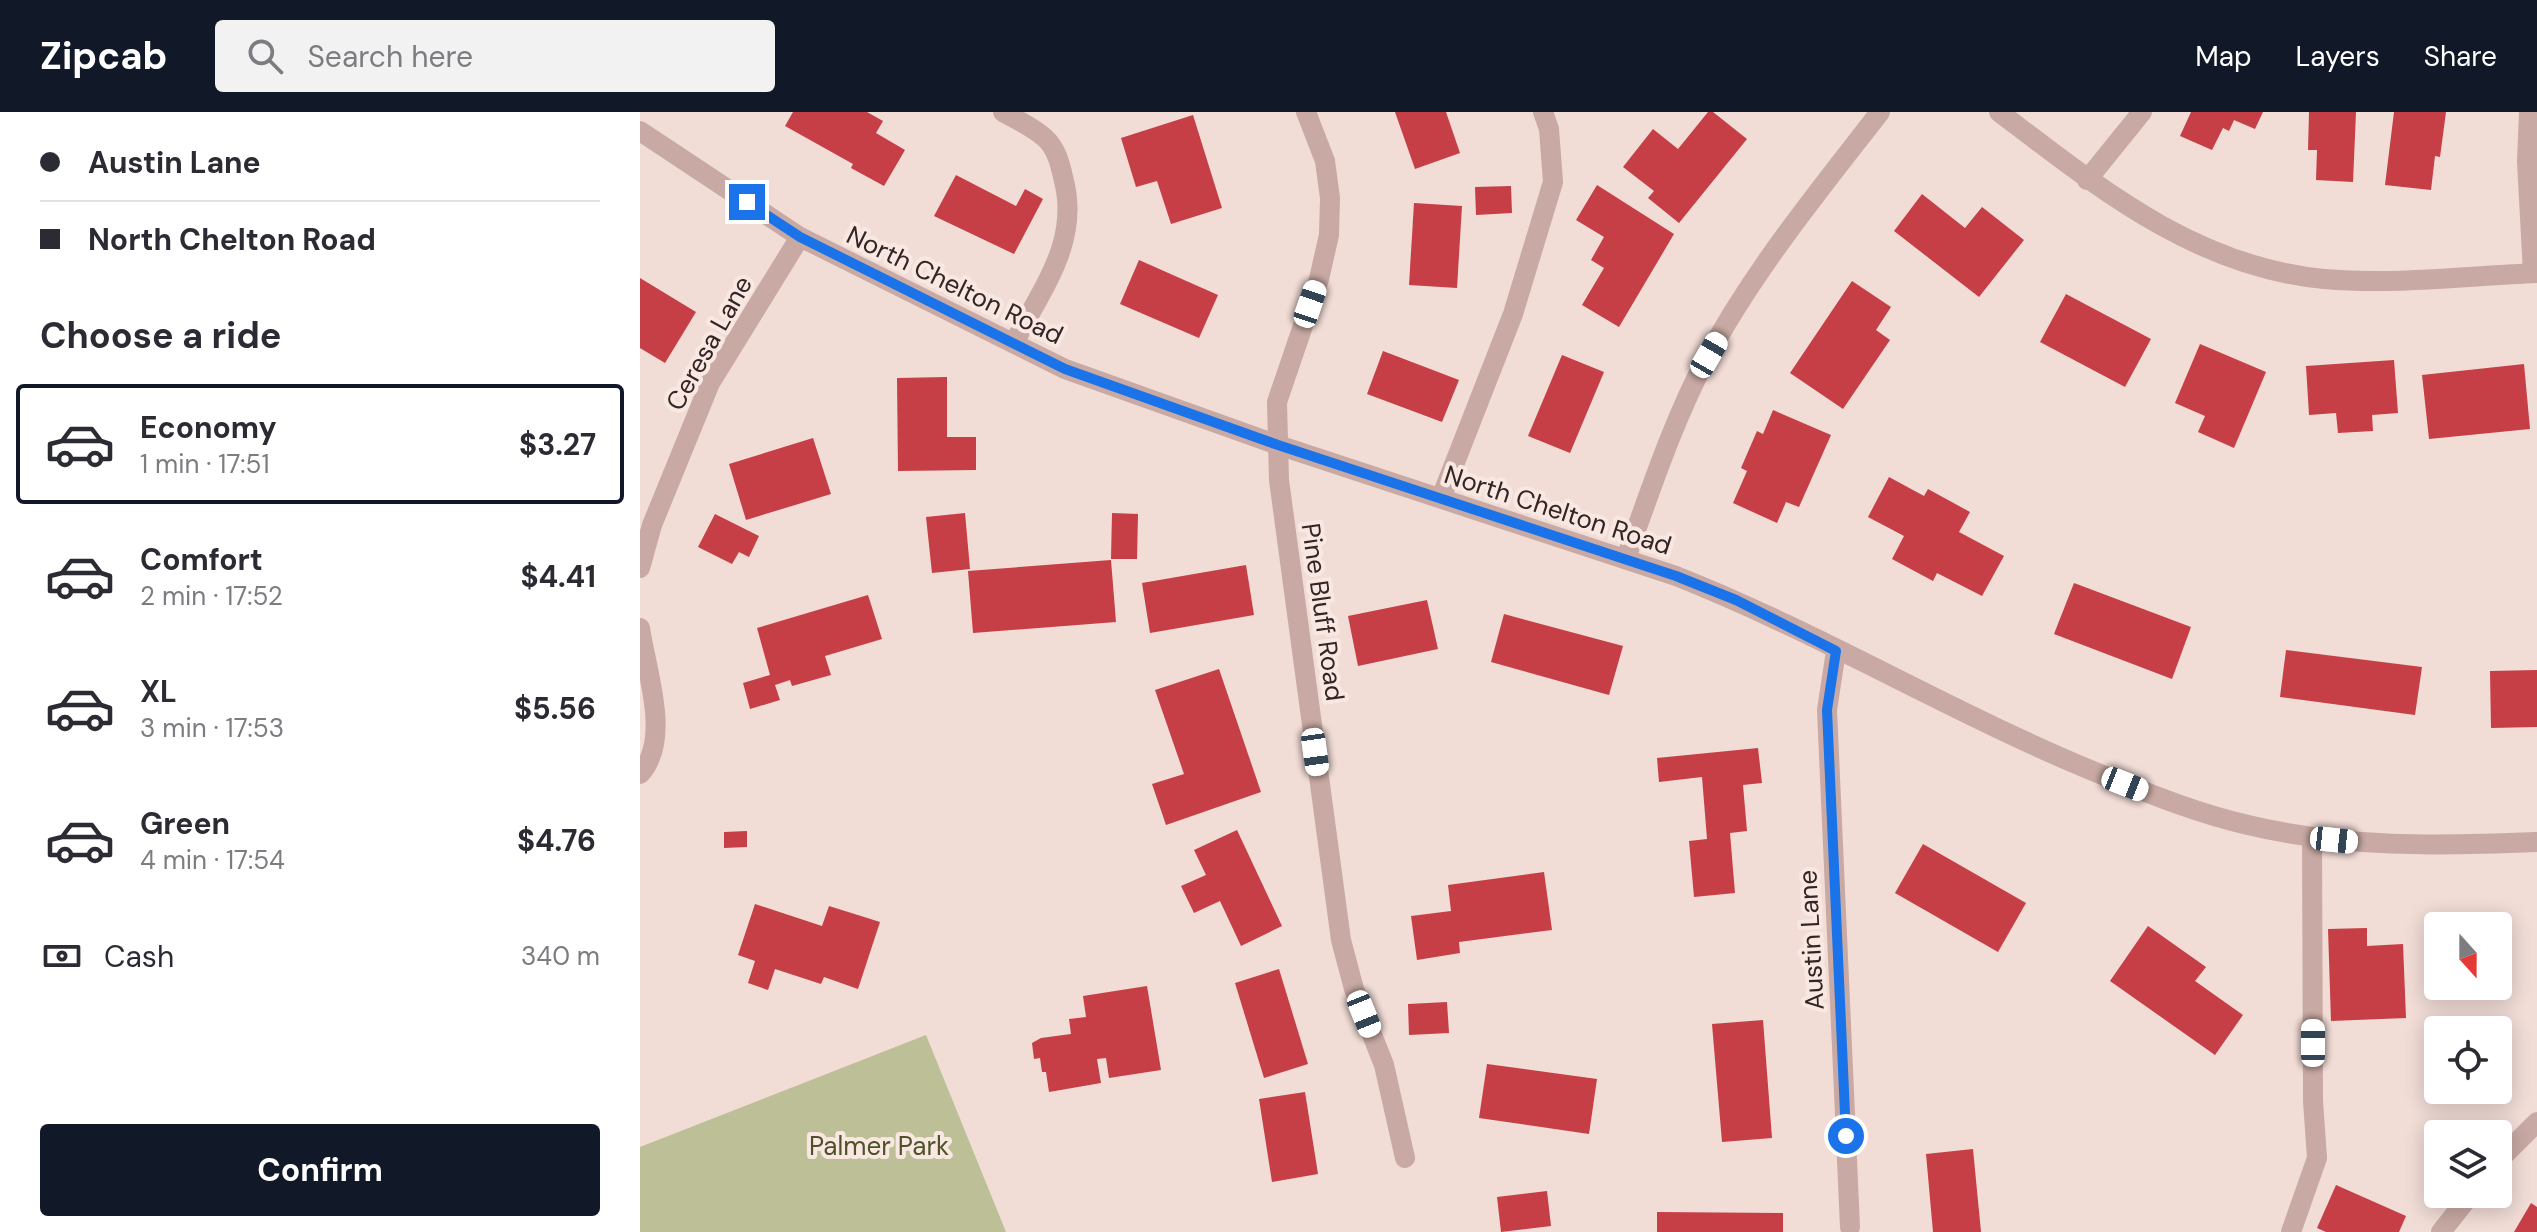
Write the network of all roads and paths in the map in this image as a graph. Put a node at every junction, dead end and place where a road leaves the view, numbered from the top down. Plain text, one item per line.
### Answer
1 (1003, 112) edge
2 (1306, 112) edge
3 (1543, 112) edge
4 (1880, 112) edge
5 (1999, 112) edge
6 (2142, 112) edge
7 (2529, 112) edge
8 (640, 131) edge
9 (2087, 180) junction
10 (800, 237) junction
11 (2535, 273) edge
12 (1014, 343) junction
13 (1278, 445) junction
14 (1441, 498) junction
15 (1626, 558) junction
16 (640, 568) edge
17 (640, 628) edge
18 (1836, 651) junction
19 (640, 774) edge
20 (2312, 838) junction
21 (2537, 842) edge
22 (2537, 1122) edge
23 (2512, 1147) edge
24 (1405, 1158) dead end
25 (2460, 1208) edge
26 (1850, 1227) dead end
27 (2291, 1232) edge
28 (2441, 1232) edge

1 - 12 street
2 - 13 street, Pine Bluff Road
3 - 14 street
4 - 15 street
5 - 9 street
6 - 9 street
7 - 11 street
8 - 10 street, North Chelton Road
9 - 11 street
10 - 12 street, North Chelton Road
10 - 16 street, Ceresa Lane
12 - 13 street, North Chelton Road
13 - 14 street, North Chelton Road
13 - 24 street, Pine Bluff Road
14 - 15 street, North Chelton Road
15 - 18 street, North Chelton Road
17 - 19 street
18 - 20 street, North Chelton Road
18 - 26 street, Austin Lane
20 - 21 street, North Chelton Road
20 - 27 street
22 - 23 street
25 - 28 street

